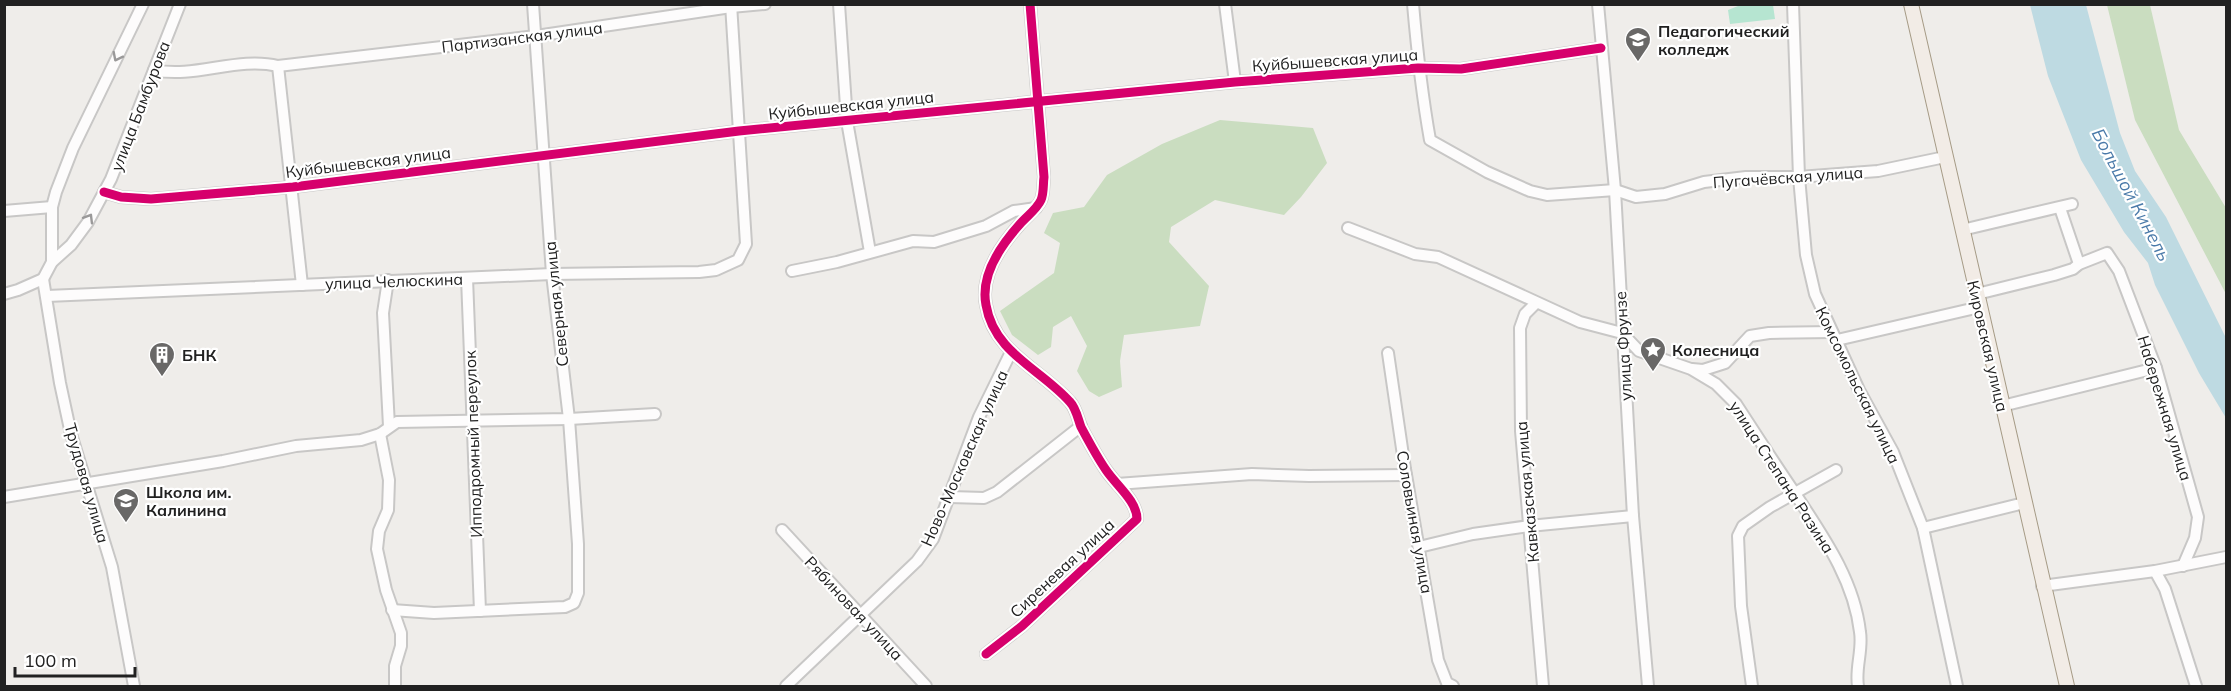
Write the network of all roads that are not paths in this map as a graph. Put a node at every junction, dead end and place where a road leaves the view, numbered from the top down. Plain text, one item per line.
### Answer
1 (143, 4) edge
2 (180, 4) edge
3 (533, 4) edge
4 (765, 4) edge
5 (839, 4) edge
6 (1030, 4) edge
7 (1225, 4) edge
8 (1413, 4) edge
9 (1598, 4) edge
10 (1793, 4) edge
11 (1911, 4) edge
12 (731, 6) edge
13 (536, 36) junction
14 (1601, 48) junction
15 (278, 66) junction
16 (1418, 68) junction
17 (154, 70) junction
18 (1235, 82) junction
19 (1036, 102) junction
20 (847, 121) junction
21 (739, 131) junction
22 (543, 156) junction
23 (1945, 157) junction
24 (1799, 177) junction
25 (293, 187) junction
26 (1615, 190) junction
27 (104, 192) junction
28 (2072, 204) dead end
29 (52, 207) junction
30 (1036, 208) junction
31 (2060, 208) junction
32 (4, 211) edge
33 (1348, 228) dead end
34 (1962, 230) junction
35 (870, 252) junction
36 (52, 262) junction
37 (2079, 264) junction
38 (792, 271) dead end
39 (552, 274) junction
40 (467, 278) junction
41 (43, 279) junction
42 (388, 280) junction
43 (302, 285) junction
44 (4, 294) edge
45 (47, 296) junction
46 (1978, 301) junction
47 (1536, 303) junction
48 (1622, 333) junction
49 (1834, 336) junction
50 (1011, 352) junction
51 (1388, 353) dead end
52 (1725, 363) junction
53 (2156, 368) junction
54 (1691, 369) junction
55 (1721, 388) junction
56 (2002, 406) junction
57 (656, 414) dead end
58 (569, 419) junction
59 (472, 421) junction
60 (389, 426) junction
61 (1081, 426) junction
62 (380, 434) junction
63 (1836, 470) dead end
64 (1406, 475) junction
65 (86, 483) junction
66 (1117, 484) junction
67 (1795, 494) junction
68 (4, 497) edge
69 (950, 497) junction
70 (2024, 503) junction
71 (1633, 516) junction
72 (1529, 526) junction
73 (1923, 528) junction
74 (782, 530) dead end
75 (1419, 547) junction
76 (2226, 557) edge
77 (2183, 566) junction
78 (2156, 571) junction
79 (2042, 586) junction
80 (392, 610) junction
81 (480, 611) junction
82 (860, 616) junction
83 (986, 654) dead end
84 (134, 687) edge
85 (395, 687) edge
86 (786, 687) edge
87 (926, 687) edge
88 (1453, 687) edge
89 (1543, 687) edge
90 (1648, 687) edge
91 (1752, 687) edge
92 (1858, 687) edge
93 (1957, 687) edge
94 (2067, 687) edge
95 (2196, 687) edge

1 -> 29 street
2 - 17 street, улица Бамбурова
3 - 13 street, Северная улица
4 - 12 street, Партизанская улица
5 - 20 street
6 - 19 street
7 - 18 street
8 - 16 street
9 - 14 street, улица Фрунзе
10 - 24 street, Комсомольская улица
11 - 23 main road, Кировская улица
12 - 13 street, Партизанская улица
12 - 21 street
13 - 15 street, Партизанская улица
13 - 22 street, Северная улица
14 - 16 street, Куйбышевская улица
14 - 26 street, улица Фрунзе
15 - 17 street, Партизанская улица
15 - 25 street
16 - 18 street, Куйбышевская улица
16 - 26 street, Пугачёвская улица
17 - 27 street, улица Бамбурова
18 - 19 street, Куйбышевская улица
19 - 20 street, Куйбышевская улица
19 - 30 street
20 - 21 street, Куйбышевская улица
20 - 35 street
21 - 22 street, Куйбышевская улица
21 - 39 street, улица Челюскина
22 - 25 street, Куйбышевская улица
22 - 39 street, Северная улица
23 - 24 street, Пугачёвская улица
23 - 34 main road, Кировская улица
24 - 26 street, Пугачёвская улица
24 - 49 street, Комсомольская улица
25 - 27 street, Куйбышевская улица
25 - 43 street
26 - 48 street, улица Фрунзе
36 -> 27 street, улица Бамбурова
28 - 31 street
29 - 32 street
29 - 36 street
30 - 35 street
30 - 50 street
31 - 34 street
31 - 37 street
33 - 47 street, улица Степана Разина
34 - 46 main road, Кировская улица
35 - 38 street
36 - 41 street
37 - 46 street
37 - 53 street, Набережная улица
39 - 40 street, улица Челюскина
39 - 58 street, Северная улица
40 - 42 street, улица Челюскина
40 - 59 street, Ипподромный переулок
41 - 44 street
41 - 45 street, Трудовая улица
42 - 43 street, улица Челюскина
42 - 60 street
43 - 45 street, улица Челюскина
45 - 65 street, Трудовая улица
46 - 49 street
46 - 56 main road, Кировская улица
47 - 48 street, улица Степана Разина
47 - 72 street, Кавказская улица
48 - 54 street, улица Степана Разина
48 - 71 street, улица Фрунзе
49 - 52 street
49 - 73 street, Комсомольская улица
50 - 61 street, Сиреневая улица
50 - 69 street, Ново-Московская улица
51 - 64 street, Соловьиная улица
52 - 54 street
52 - 55 street
53 - 56 street
53 - 77 street, Набережная улица
54 - 55 street, улица Степана Разина
55 - 67 street, улица Степана Разина
56 - 70 main road, Кировская улица
57 - 58 street
58 - 59 street
58 - 81 street, Северная улица
59 - 60 street
59 - 81 street, Ипподромный переулок
60 - 62 street
61 - 66 street, Сиреневая улица
61 - 69 street
62 - 65 street
62 - 80 street
63 - 67 street
64 - 66 street
64 - 75 street, Соловьиная улица
65 - 68 street
65 - 84 street, Трудовая улица
66 - 83 street, Сиреневая улица
67 - 91 street
67 - 92 street, улица Степана Разина
69 - 82 street, Ново-Московская улица
70 - 73 street
70 - 79 main road, Кировская улица
71 - 72 street
71 - 90 street, улица Фрунзе
72 - 75 street
72 - 89 street, Кавказская улица
73 - 93 street, Комсомольская улица
74 - 82 street, Рябиновая улица
75 - 88 street, Соловьиная улица
76 - 77 street
77 - 78 street
78 - 79 street
78 - 95 street
79 - 94 main road, Кировская улица
80 - 81 street
80 - 85 street
82 - 86 street, Ново-Московская улица
82 - 87 street, Рябиновая улица

